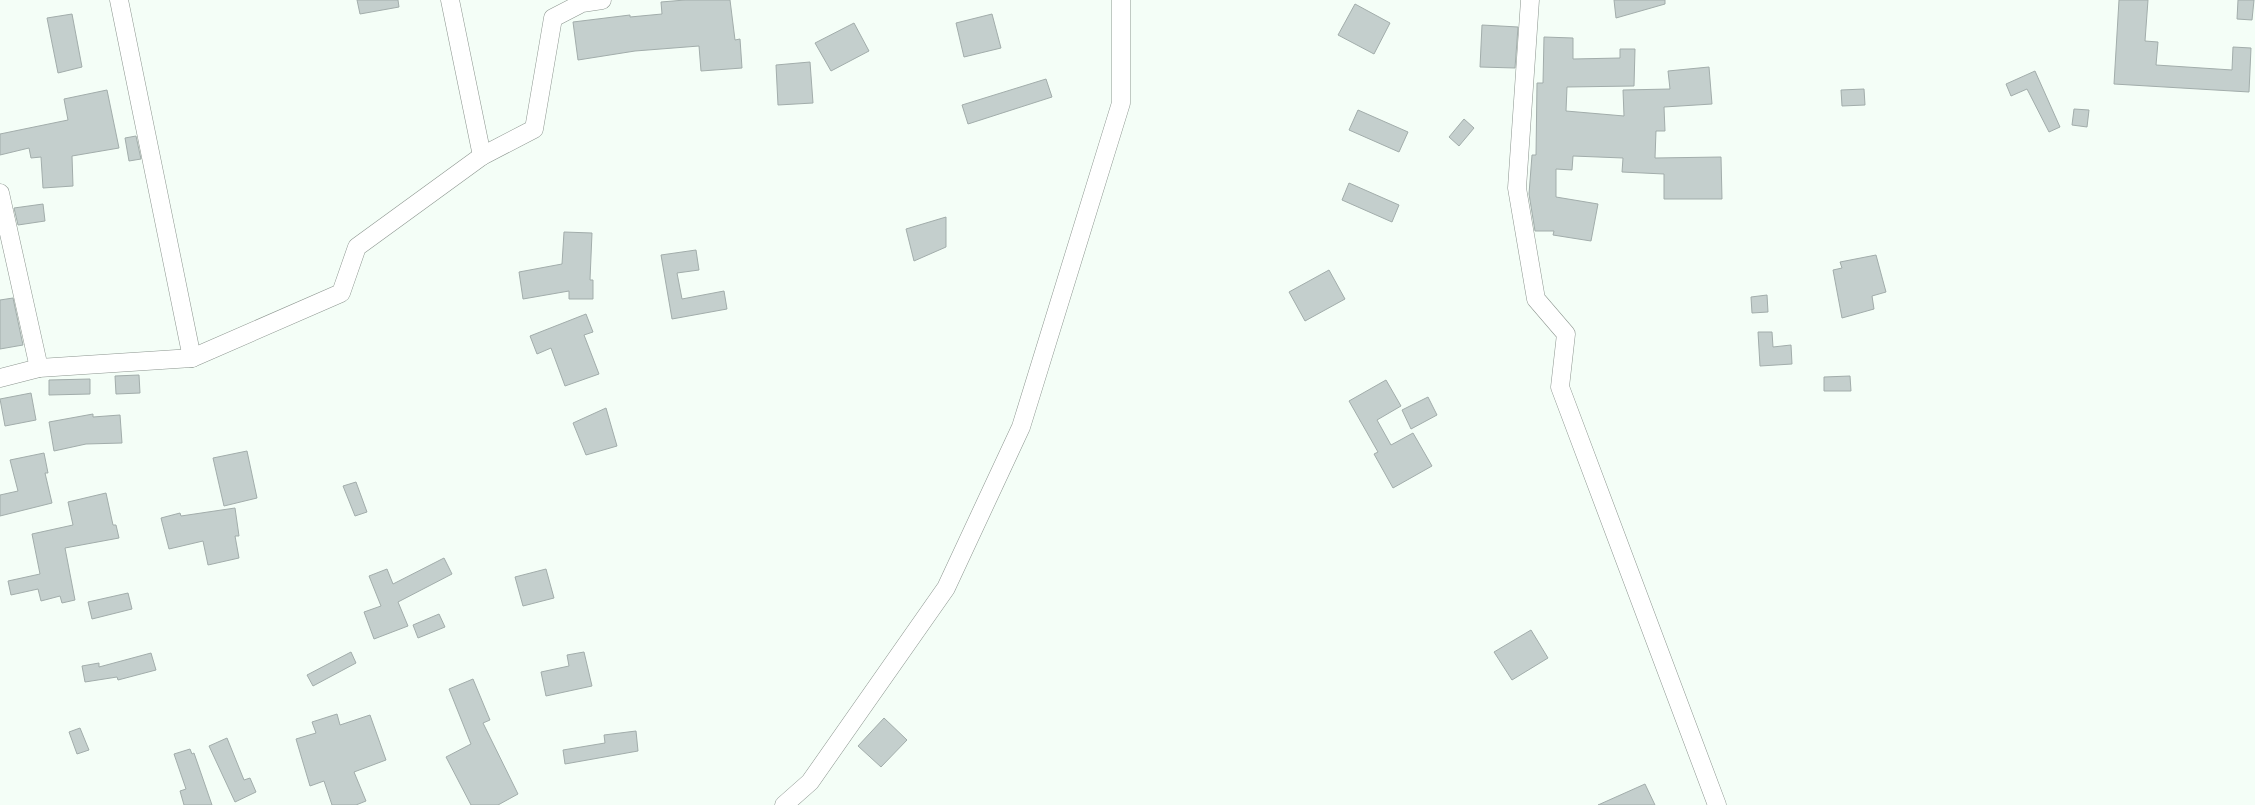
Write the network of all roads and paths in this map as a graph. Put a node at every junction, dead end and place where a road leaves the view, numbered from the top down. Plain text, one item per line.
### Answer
1 (119, 0) edge
2 (450, 0) edge
3 (602, 0) edge
4 (1120, 0) edge
5 (1530, 0) edge
6 (581, 1) edge
7 (482, 156) junction
8 (0, 193) edge
9 (192, 358) junction
10 (39, 368) junction
11 (0, 378) edge
12 (784, 805) edge
13 (1717, 805) edge

1 - 9 street
2 - 7 street
3 - 6 street
4 - 12 street
5 - 13 street
6 - 7 street
7 - 9 street
8 - 10 street
9 - 10 street
10 - 11 street

